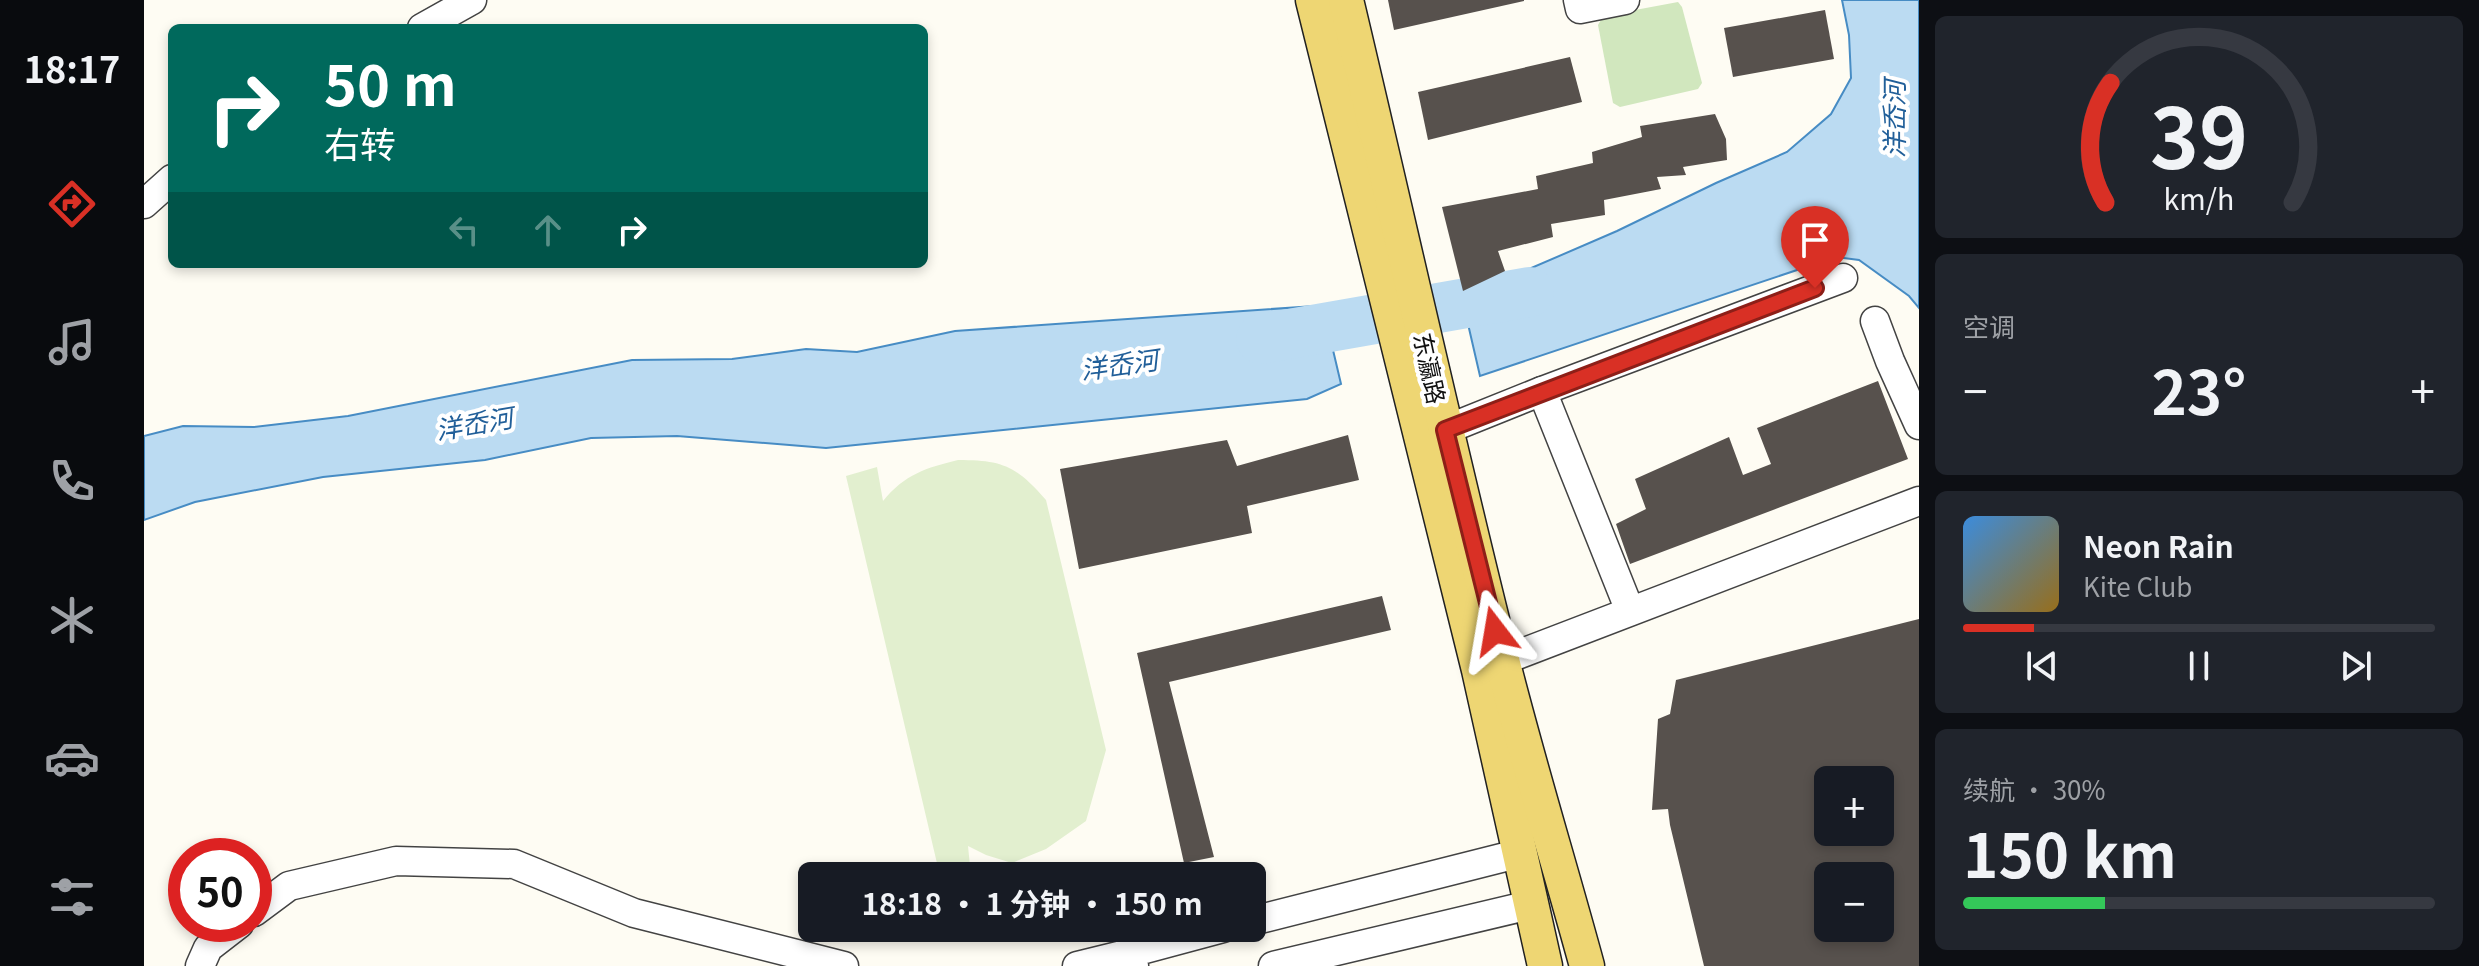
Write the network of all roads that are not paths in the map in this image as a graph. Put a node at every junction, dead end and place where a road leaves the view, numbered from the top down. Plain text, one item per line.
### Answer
1 (472, 0) edge
2 (1313, 0) edge
3 (1346, 0) edge
4 (1578, 0) edge
5 (1625, 0) edge
6 (429, 24) edge
7 (168, 183) edge
8 (144, 204) edge
9 (1396, 274) junction
10 (1843, 278) dead end
11 (1875, 321) dead end
12 (1542, 391) junction
13 (1432, 412) junction
14 (1919, 425) edge
15 (1919, 501) edge
16 (1630, 611) junction
17 (1490, 665) junction
18 (1521, 853) junction
19 (272, 899) edge
20 (1530, 905) junction
21 (1266, 917) edge
22 (216, 942) edge
23 (1182, 942) edge
24 (1132, 959) edge
25 (200, 966) edge
26 (844, 966) edge
27 (1077, 966) edge
28 (1273, 966) edge
29 (1545, 966) edge
30 (1587, 966) edge

1 - 6 street
2 - 9 main road, 东瀛路
3 - 9 main road, 东瀛路
4 - 5 street
7 - 8 street
9 - 13 main road, 东瀛路
10 - 12 street
11 - 14 street
12 - 13 street
12 - 16 street
13 - 17 main road, 东瀛路
15 - 16 street
16 - 17 street
17 - 18 main road, 东瀛路
17 - 30 main road, 东瀛路
18 - 20 main road, 东瀛路
18 - 21 street
19 - 26 street
20 - 28 street
20 - 29 main road, 东瀛路
22 - 25 street
23 - 24 street
24 - 27 street

